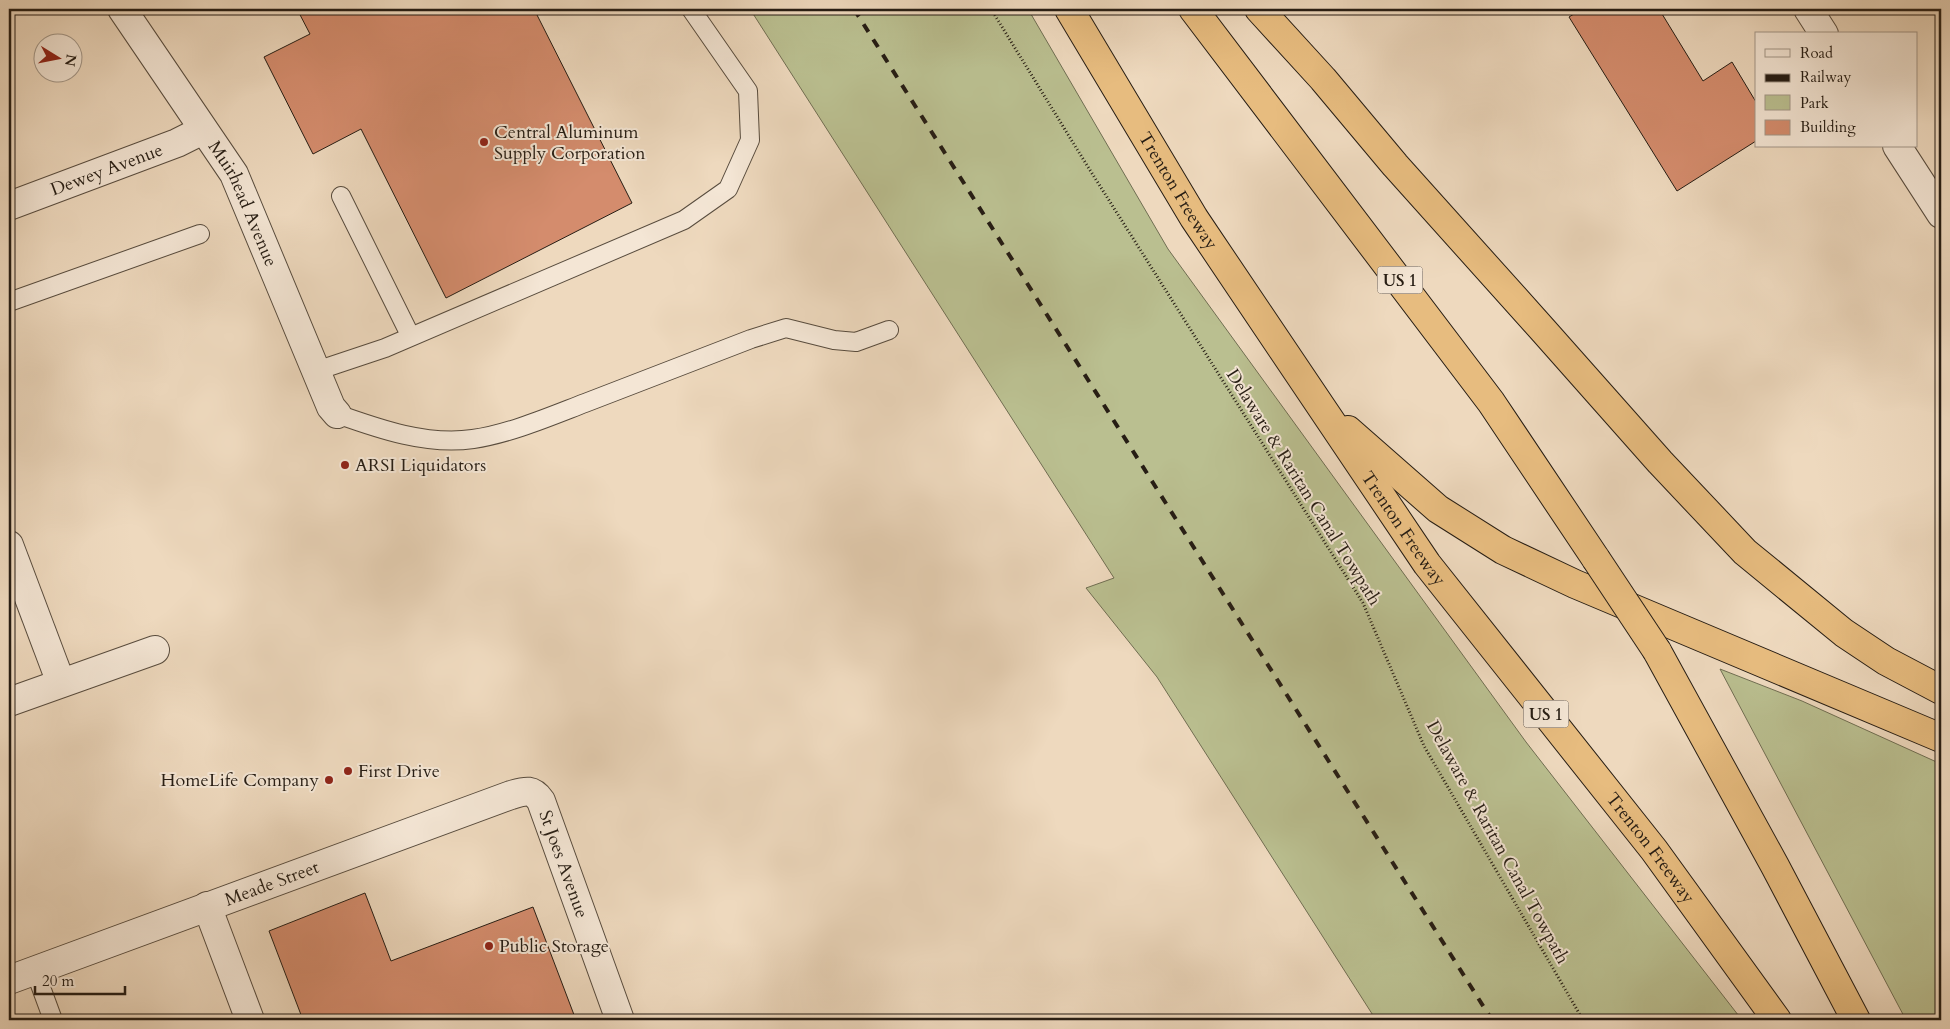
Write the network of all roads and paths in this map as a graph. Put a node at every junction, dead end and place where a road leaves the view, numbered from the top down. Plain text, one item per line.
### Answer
1 (122, 9) edge
2 (691, 9) edge
3 (991, 9) edge
4 (1069, 9) edge
5 (1193, 9) edge
6 (1258, 9) edge
7 (1808, 9) edge
8 (1823, 32) edge
9 (203, 130) junction
10 (1898, 148) edge
11 (341, 196) dead end
12 (9, 206) edge
13 (1941, 214) edge
14 (200, 234) dead end
15 (9, 302) edge
16 (889, 330) dead end
17 (410, 336) junction
18 (316, 371) junction
19 (1318, 405) junction
20 (337, 414) joint
21 (9, 545) edge
22 (155, 650) dead end
23 (61, 683) junction
24 (1941, 690) edge
25 (9, 702) edge
26 (1941, 738) edge
27 (536, 794) joint
28 (207, 906) junction
29 (35, 971) junction
30 (9, 980) edge
31 (53, 1020) edge
32 (250, 1020) edge
33 (620, 1020) edge
34 (1583, 1020) edge
35 (1778, 1020) edge
36 (1856, 1020) edge

1 - 9 street, Muirhead Avenue
2 - 17 lane
3 - 34 path, Delaware & Raritan Canal Towpath
4 - 19 highway, Trenton Freeway / US 1
5 - 36 highway, US 1, bridge
6 - 24 highway
7 - 8 street
9 - 12 street, Dewey Avenue
9 - 18 street, Muirhead Avenue
10 - 13 street
11 - 17 lane
14 - 15 lane
16 - 20 lane
17 - 18 lane
18 - 20 street, Muirhead Avenue
19 - 26 highway
19 - 35 highway, Trenton Freeway / US 1
21 - 23 street
22 - 23 street
23 - 25 street
27 - 28 street, Meade Street
27 - 33 street, St Joes Avenue
28 - 29 street, Meade Street
28 - 32 street
29 - 30 street, Meade Street
29 - 31 lane

